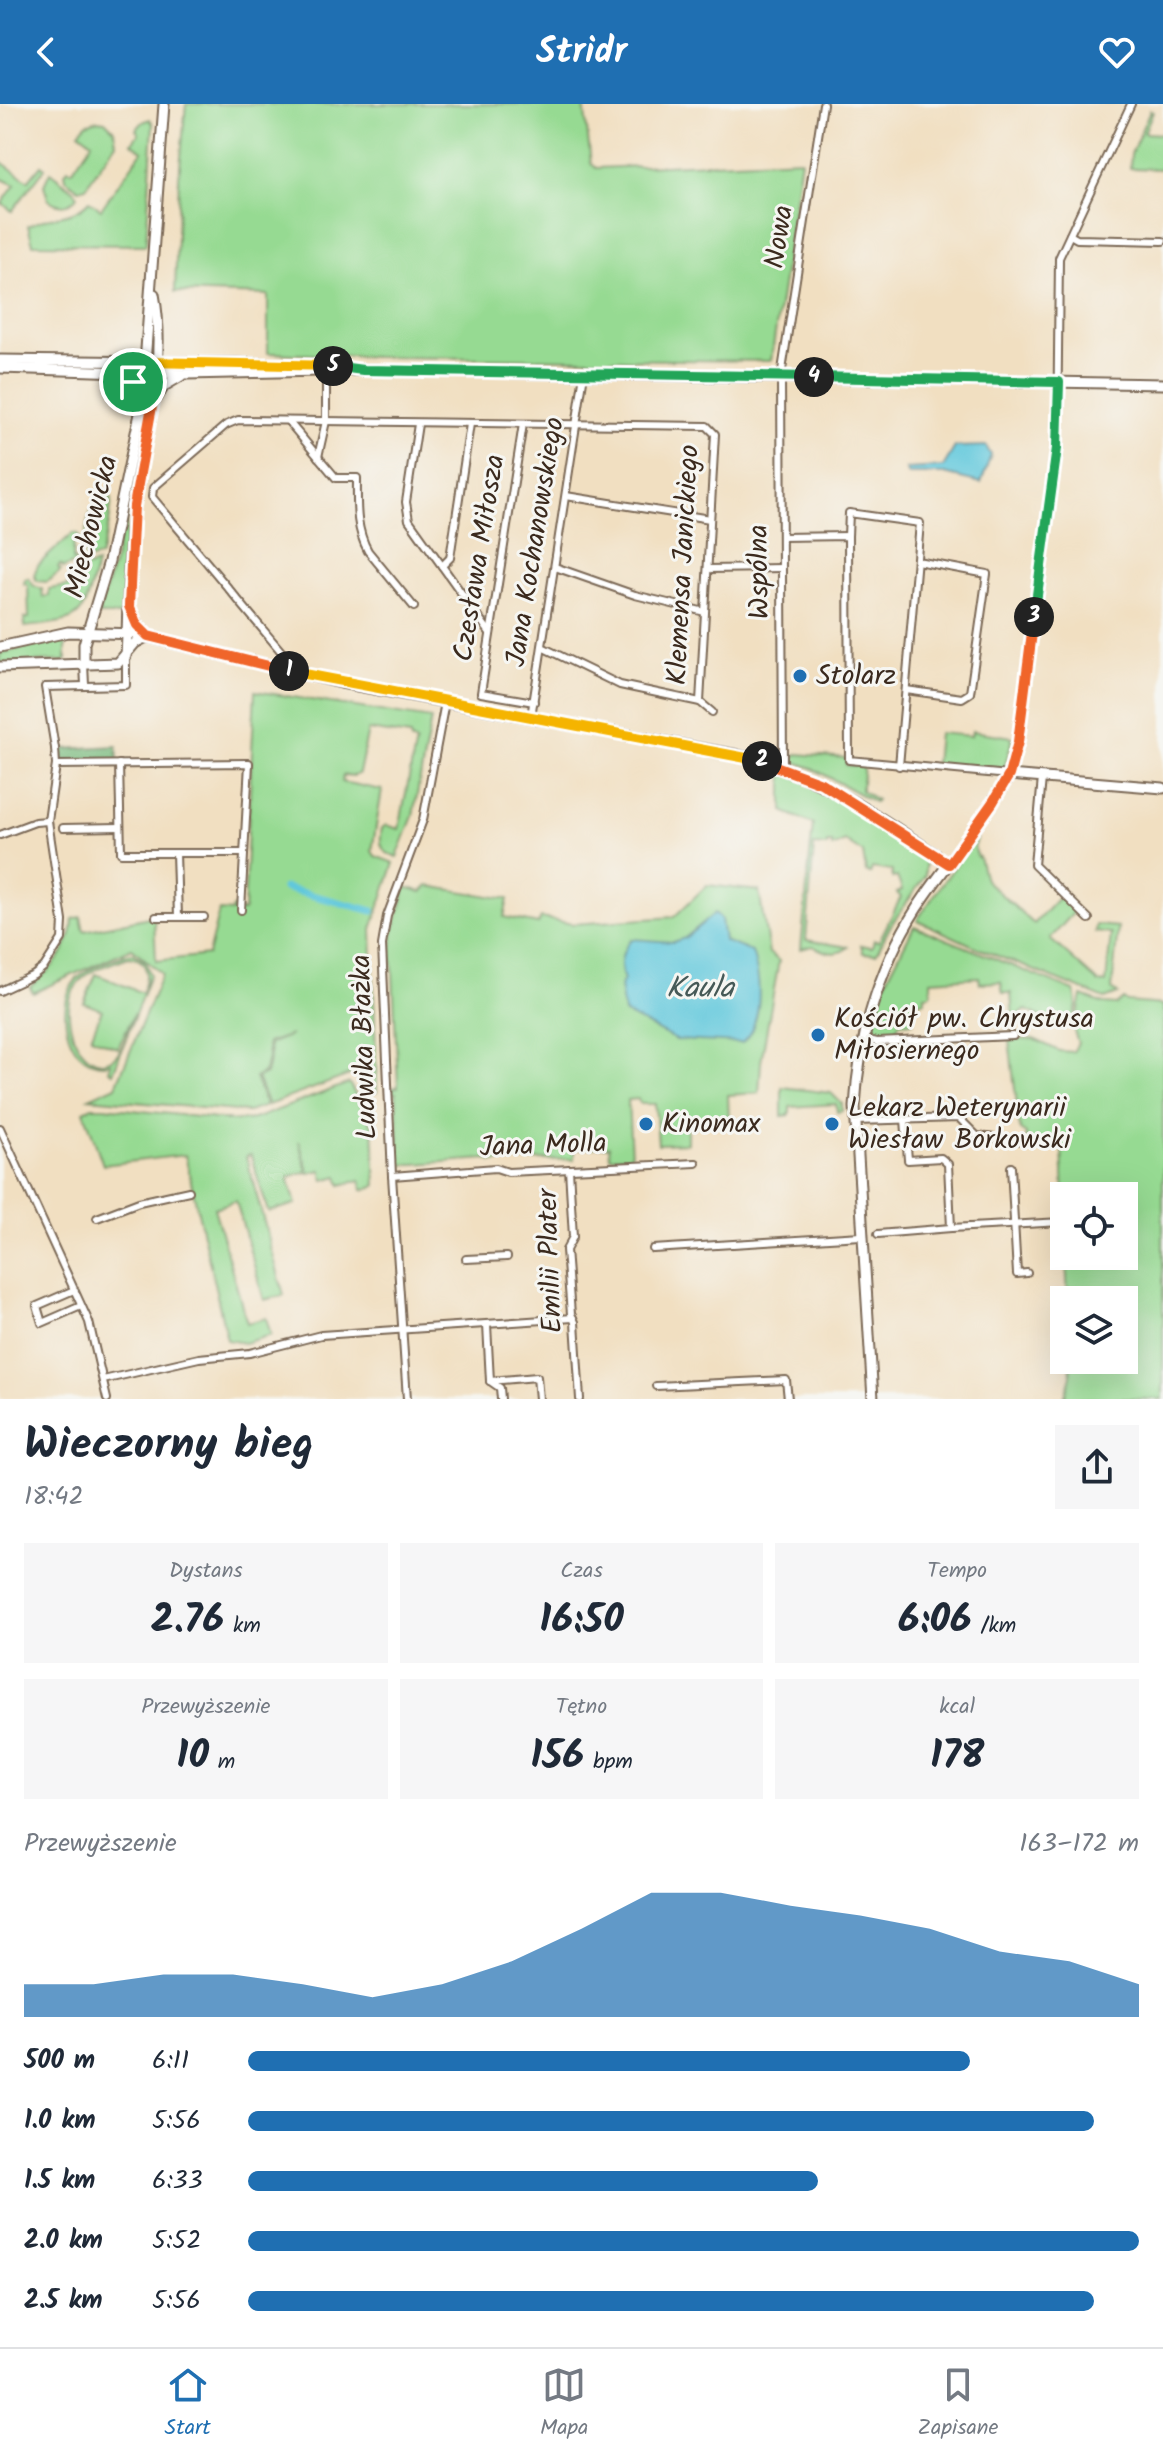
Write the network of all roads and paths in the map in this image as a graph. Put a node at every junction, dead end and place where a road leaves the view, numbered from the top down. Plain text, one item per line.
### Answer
1 (164, 104) edge
2 (823, 104) edge
3 (1131, 104) edge
4 (1070, 235) junction
5 (1163, 241) edge
6 (152, 284) junction
7 (0, 360) edge
8 (146, 362) junction
9 (159, 362) junction
10 (0, 368) edge
11 (326, 369) junction
12 (114, 373) junction
13 (146, 373) junction
14 (158, 373) junction
15 (187, 374) junction
16 (584, 374) junction
17 (781, 377) junction
18 (1059, 382) junction
19 (1163, 384) edge
20 (142, 404) junction
21 (152, 412) junction
22 (288, 421) junction
23 (326, 421) junction
24 (418, 424) junction
25 (470, 424) junction
26 (523, 424) junction
27 (576, 425) junction
28 (318, 457) junction
29 (566, 496) junction
30 (710, 519) junction
31 (848, 536) junction
32 (782, 537) junction
33 (917, 561) junction
34 (442, 566) junction
35 (555, 567) junction
36 (782, 568) junction
37 (708, 569) junction
38 (129, 606) junction
39 (414, 607) dead end
40 (705, 612) junction
41 (87, 632) junction
42 (127, 633) junction
43 (490, 633) junction
44 (148, 636) junction
45 (0, 647) edge
46 (542, 647) junction
47 (126, 656) junction
48 (285, 656) junction
49 (298, 658) dead end
50 (84, 664) junction
51 (0, 667) edge
52 (281, 670) junction
53 (85, 685) junction
54 (906, 690) junction
55 (445, 702) junction
56 (534, 702) junction
57 (700, 702) junction
58 (712, 712) dead end
59 (531, 717) junction
60 (119, 764) junction
61 (56, 765) junction
62 (899, 766) junction
63 (783, 767) junction
64 (1009, 775) junction
65 (1042, 778) junction
66 (1163, 788) edge
67 (48, 821) junction
68 (120, 827) junction
69 (63, 828) dead end
70 (0, 835) edge
71 (176, 853) junction
72 (244, 853) junction
73 (949, 864) junction
74 (241, 910) dead end
75 (156, 917) dead end
76 (178, 917) junction
77 (204, 917) dead end
78 (1089, 919) dead end
79 (0, 991) edge
80 (1013, 1036) dead end
81 (864, 1039) junction
82 (905, 1119) junction
83 (855, 1121) junction
84 (0, 1128) edge
85 (1023, 1141) dead end
86 (696, 1163) dead end
87 (1011, 1167) dead end
88 (569, 1169) junction
89 (392, 1176) junction
90 (189, 1191) dead end
91 (97, 1218) dead end
92 (1050, 1222) edge
93 (951, 1224) junction
94 (1014, 1224) junction
95 (878, 1234) dead end
96 (861, 1236) junction
97 (653, 1249) dead end
98 (507, 1257) dead end
99 (466, 1259) dead end
100 (1027, 1273) dead end
101 (74, 1290) junction
102 (81, 1306) junction
103 (573, 1318) junction
104 (487, 1325) junction
105 (402, 1331) junction
106 (103, 1380) junction
107 (490, 1381) junction
108 (656, 1386) dead end
109 (107, 1399) edge
110 (407, 1399) edge
111 (501, 1399) edge
112 (539, 1399) edge
113 (580, 1399) edge
114 (788, 1399) edge
115 (873, 1399) edge

1 - 6 street, Miechowicka
2 - 17 street, Nowa
3 - 4 street
4 - 5 street
4 - 18 street
6 - 8 street, Miechowicka
6 - 9 street, Miechowicka
7 - 8 street
8 - 9 street
8 - 13 street, Miechowicka
9 - 11 street
9 - 14 street, Miechowicka
10 - 12 street
11 - 15 street
11 - 16 street
11 - 23 street
12 - 13 street
12 - 20 street
13 - 14 street
13 - 20 street, Miechowicka
14 - 15 street
14 - 21 street, Miechowicka
15 - 21 street
16 - 17 street
16 - 27 street, Jana Kochanowskiego
17 - 18 street
17 - 32 street, Wspólna
18 - 19 street
18 - 64 street
20 - 41 street, Miechowicka
21 - 38 street, Miechowicka
22 - 23 street
22 - 28 street
22 - 48 street
23 - 24 street
23 - 28 street
24 - 25 street
24 - 34 street
25 - 26 street
25 - 34 street
26 - 27 street
26 - 43 street, Czesława Miłosza
27 - 29 street, Jana Kochanowskiego
27 - 30 street, Klemensa Janickiego
28 - 39 street
29 - 30 street
29 - 35 street, Jana Kochanowskiego
30 - 37 street, Klemensa Janickiego
31 - 32 street
31 - 33 street
31 - 62 street
32 - 36 street, Wspólna
33 - 54 street
33 - 54 street
34 - 43 street
35 - 40 street
35 - 46 street, Jana Kochanowskiego
36 - 37 street
36 - 63 street, Wspólna
37 - 40 street, Klemensa Janickiego
38 - 42 street, Miechowicka
38 - 44 street
40 - 57 street, Klemensa Janickiego
41 - 42 street
41 - 45 street
41 - 50 street, Miechowicka
42 - 44 street
42 - 47 street, Miechowicka
43 - 56 street, Czesława Miłosza
44 - 47 street
44 - 52 street
46 - 56 street, Jana Kochanowskiego
46 - 57 street
47 - 50 street
47 - 53 street
48 - 49 street
48 - 52 street
50 - 51 street
50 - 53 street, Miechowicka
52 - 55 street
53 - 61 street
54 - 62 street
55 - 59 street
55 - 89 street, Ludwika Błażka
56 - 59 street, Jana Kochanowskiego
57 - 58 street
59 - 63 street
60 - 61 street
60 - 68 street
60 - 72 street
61 - 67 street
62 - 64 street
63 - 73 street
64 - 65 street
64 - 73 street
65 - 66 street
65 - 78 street
67 - 70 street
67 - 79 street
68 - 69 street
68 - 71 street
71 - 72 street
71 - 76 street
72 - 74 street
73 - 81 street
75 - 76 street
76 - 77 street
80 - 81 street
81 - 83 street
82 - 83 street
82 - 85 street
82 - 93 street
83 - 96 street
84 - 101 street
86 - 88 street, Jana Molla
87 - 94 street
88 - 89 street, Jana Molla
88 - 103 street, Emilii Plater
89 - 105 street, Ludwika Błażka
90 - 91 street
92 - 94 street
93 - 94 street
93 - 95 street
94 - 100 street
96 - 97 street
96 - 115 street
98 - 99 street
101 - 102 street
101 - 102 street
102 - 106 street
103 - 104 street
103 - 113 street, Emilii Plater
104 - 105 street
104 - 107 street
105 - 106 street
105 - 110 street, Ludwika Błażka
106 - 109 street
107 - 111 street
107 - 112 street
108 - 114 street

